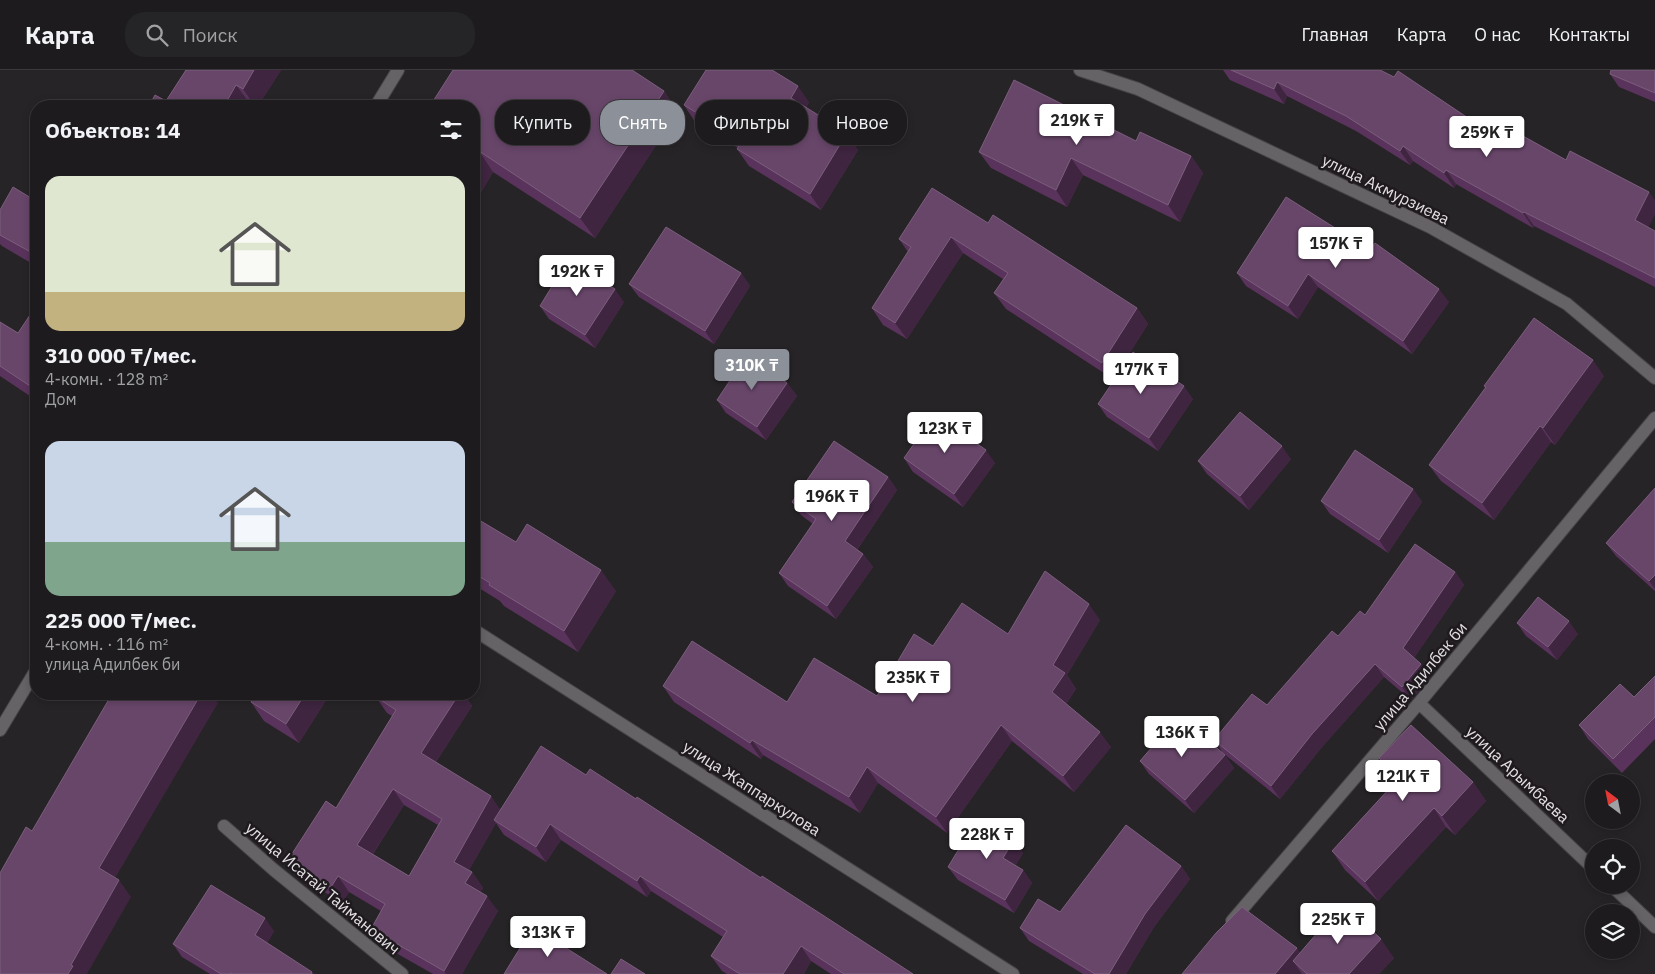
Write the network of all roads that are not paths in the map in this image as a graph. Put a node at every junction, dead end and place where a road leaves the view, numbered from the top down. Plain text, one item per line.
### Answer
1 (398, 70) edge
2 (1080, 70) edge
3 (380, 100) edge
4 (1655, 378) edge
5 (1655, 418) edge
6 (480, 634) edge
7 (30, 680) edge
8 (1419, 703) junction
9 (0, 730) edge
10 (224, 826) dead end
11 (1585, 860) edge
12 (1620, 894) edge
13 (1655, 927) edge
14 (1225, 929) edge
15 (402, 974) edge
16 (1013, 974) edge

1 - 3 street
2 - 4 street, улица Акмурзиева
5 - 8 street, улица Адилбек би
6 - 16 street, улица Жаппаркулова
7 - 9 street
8 - 11 street, улица Арымбаева
8 - 14 street, улица Адилбек би
10 - 15 street, улица Исатай Тайманович
12 - 13 street

